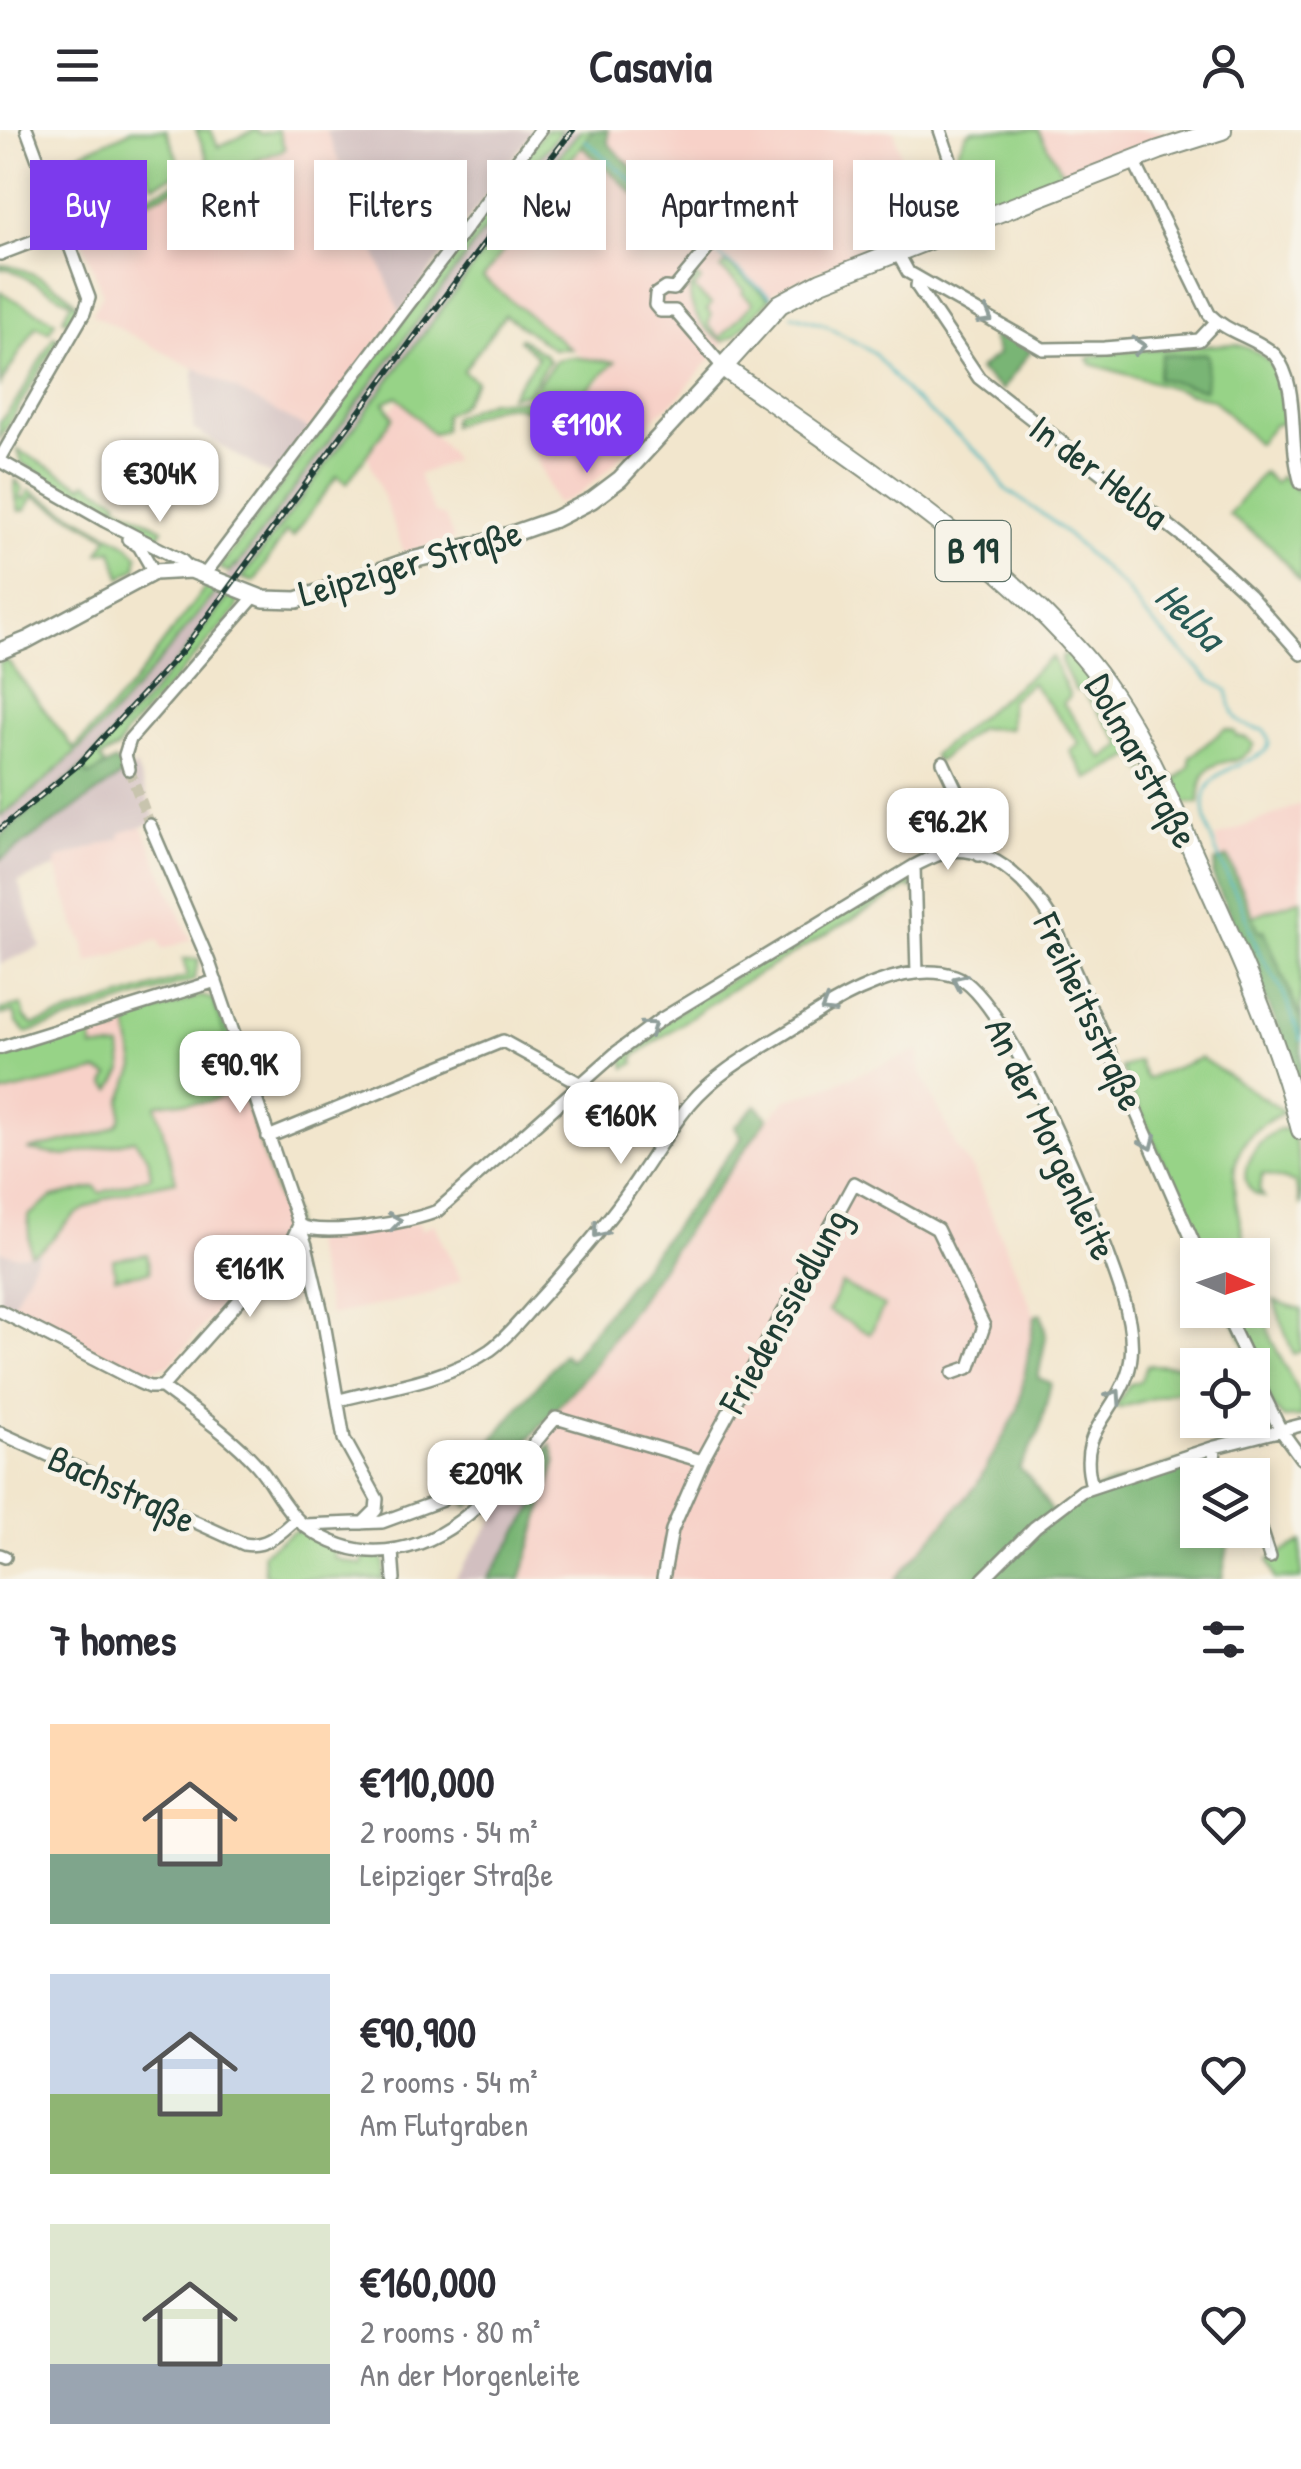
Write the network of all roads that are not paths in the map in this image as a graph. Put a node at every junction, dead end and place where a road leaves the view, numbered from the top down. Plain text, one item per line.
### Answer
1 (27, 130) edge
2 (540, 130) edge
3 (940, 130) edge
4 (1222, 130) edge
5 (1173, 137) edge
6 (39, 160) edge
7 (950, 160) edge
8 (1134, 161) junction
9 (995, 215) edge
10 (30, 243) edge
11 (71, 250) edge
12 (707, 250) edge
13 (901, 250) edge
14 (896, 252) junction
15 (0, 254) edge
16 (918, 279) junction
17 (674, 289) junction
18 (675, 311) junction
19 (1216, 322) junction
20 (723, 366) junction
21 (0, 460) edge
22 (1301, 483) edge
23 (106, 521) junction
24 (154, 572) junction
25 (198, 572) junction
26 (255, 596) junction
27 (0, 651) edge
28 (1301, 654) edge
29 (943, 762) dead end
30 (129, 770) tunnel mouth
31 (150, 825) tunnel mouth
32 (980, 855) junction
33 (914, 866) junction
34 (918, 973) junction
35 (216, 980) junction
36 (0, 1048) edge
37 (581, 1084) junction
38 (1301, 1130) edge
39 (268, 1137) junction
40 (299, 1225) junction
41 (1192, 1238) edge
42 (0, 1310) edge
43 (953, 1373) dead end
44 (162, 1387) junction
45 (339, 1400) junction
46 (1270, 1407) edge
47 (1301, 1425) edge
48 (1280, 1428) junction
49 (0, 1433) edge
50 (1216, 1446) junction
51 (1215, 1458) edge
52 (1301, 1458) edge
53 (702, 1462) junction
54 (1092, 1486) junction
55 (442, 1500) dead end
56 (300, 1522) junction
57 (362, 1523) junction
58 (1267, 1548) edge
59 (392, 1550) junction
60 (1270, 1557) dead end
61 (394, 1579) edge
62 (664, 1579) edge
63 (983, 1579) edge

1 - 6 street
2 - 25 street
3 - 7 street
4 - 5 main road, Leipziger Straße
5 - 8 main road, Leipziger Straße
8 - 9 main road, Leipziger Straße
8 - 19 street
10 - 15 street
11 - 21 street
12 - 17 street
13 - 14 main road, Leipziger Straße
14 - 16 street
14 - 20 main road, Leipziger Straße
16 -> 19 street
16 - 28 street, In der Helba
17 - 18 street
17 - 18 street
18 - 20 street
19 - 22 street
20 - 26 main road, Leipziger Straße
20 - 38 main road, Dolmarstraße / B 19
21 - 23 street
23 - 24 street
23 - 25 street
24 - 25 main road, Leipziger Straße
24 - 27 main road, Leipziger Straße
25 - 26 main road, Leipziger Straße
26 - 30 street
29 - 32 street
31 - 35 street
32 - 33 street
32 -> 41 street, Freiheitsstraße
33 - 34 street
37 -> 33 street
34 -> 45 street, An der Morgenleite
54 -> 34 street, An der Morgenleite
35 - 36 street
35 - 39 street
37 - 39 street
40 -> 37 street
39 - 40 street
40 - 44 street
40 - 45 street
42 - 44 street
43 - 53 street, Friedenssiedlung
44 - 56 street
45 - 57 street
46 - 48 street
47 - 48 street
48 - 50 street
48 - 52 street
49 - 56 street, Bachstraße
50 - 51 street
50 - 54 street
53 - 59 street
53 - 62 street, Friedenssiedlung
54 - 63 street
55 - 57 street
56 - 57 street
56 - 59 street
58 - 60 street
59 - 61 street

